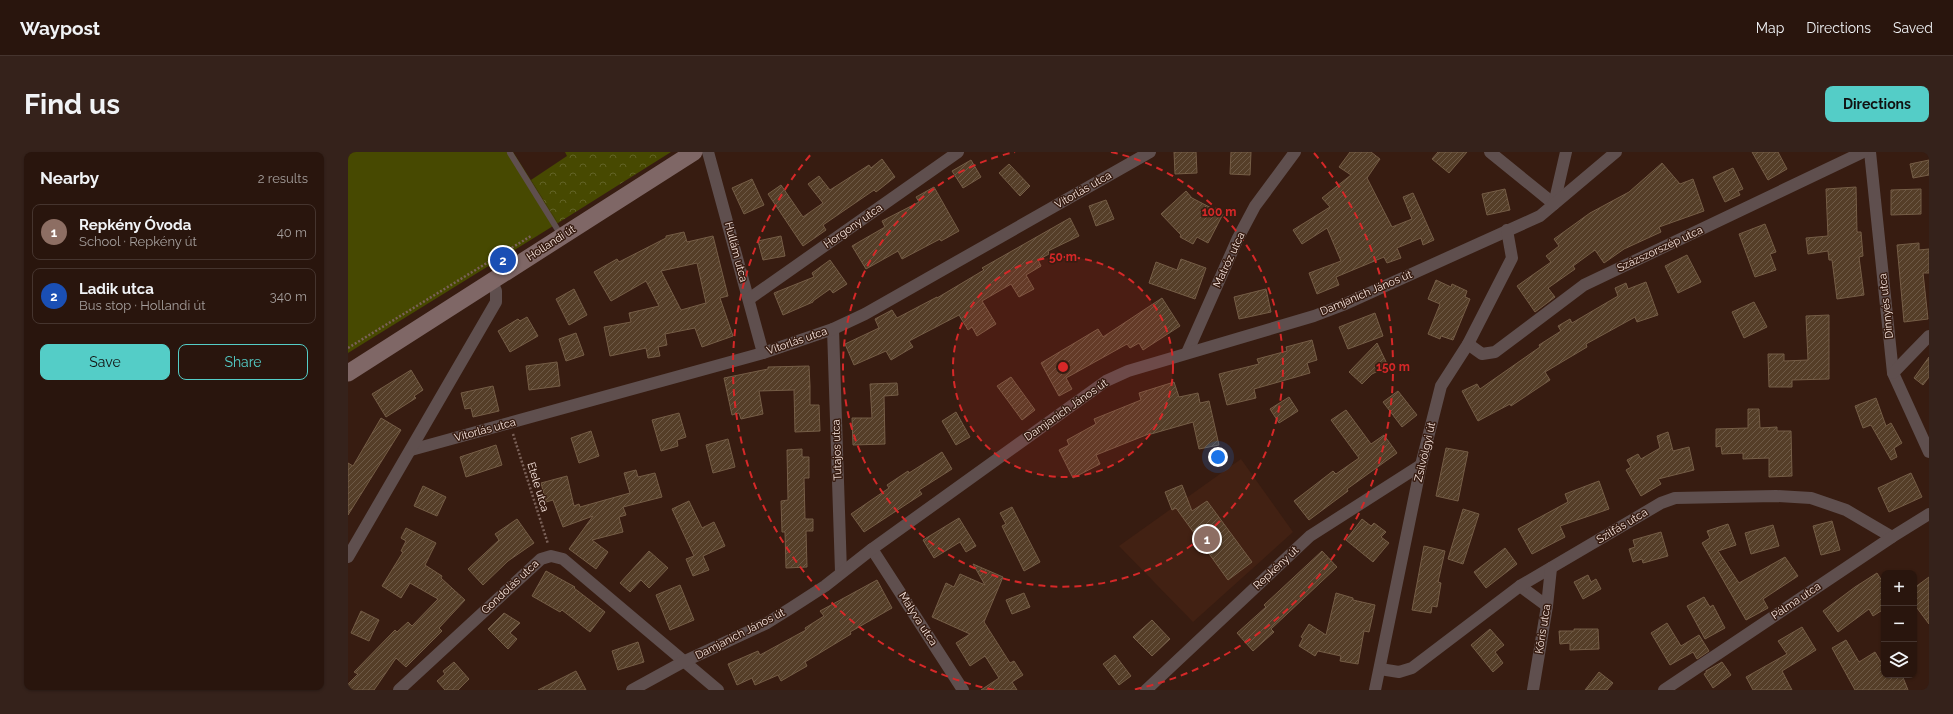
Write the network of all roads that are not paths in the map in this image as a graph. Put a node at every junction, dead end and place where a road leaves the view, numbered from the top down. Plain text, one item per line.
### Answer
1 (694, 152) edge
2 (708, 152) edge
3 (958, 152) edge
4 (1150, 152) edge
5 (1295, 152) edge
6 (1490, 152) edge
7 (1566, 152) edge
8 (1616, 152) edge
9 (1863, 152) edge
10 (1870, 152) edge
11 (510, 153) dead end
12 (1554, 204) junction
13 (558, 229) junction
14 (1506, 230) junction
15 (492, 282) junction
16 (749, 299) junction
17 (833, 329) junction
18 (1929, 336) edge
19 (1468, 344) junction
20 (763, 352) junction
21 (1187, 353) junction
22 (348, 373) edge
23 (1892, 373) junction
24 (411, 450) junction
25 (1929, 452) edge
26 (1421, 465) junction
27 (1929, 514) edge
28 (1892, 537) junction
29 (872, 549) junction
30 (348, 557) edge
31 (1551, 568) junction
32 (841, 572) junction
33 (1520, 586) junction
34 (1547, 606) junction
35 (683, 662) junction
36 (1380, 669) junction
37 (399, 690) edge
38 (632, 690) edge
39 (718, 690) edge
40 (963, 690) edge
41 (1146, 690) edge
42 (1375, 690) edge
43 (1533, 690) edge
44 (1664, 690) edge

1 - 13 street, Hollandi út
2 - 16 street, Hullám utca
3 - 16 street, Horgony utca
4 - 17 street, Vitorlás utca
5 - 21 street, Matróz utca
6 - 12 street
7 - 12 street
8 - 12 street, Damjanich János út
9 - 19 street, Százszorszép utca
10 - 23 street, Dinnyés utca
11 - 13 lane
12 - 14 street, Damjanich János út
13 - 15 street, Hollandi út
14 - 19 street, Zsilvölgyi út
14 - 21 street, Damjanich János út
15 - 22 street, Hollandi út
15 - 24 street
16 - 20 street, Hullám utca
17 - 20 street, Vitorlás utca
17 - 32 street, Tutajos utca
18 - 23 street
19 - 26 street, Zsilvölgyi út
20 - 24 street, Vitorlás utca
21 - 29 street, Damjanich János út
23 - 25 street, Dinnyés utca
24 - 30 street
26 - 36 street, Zsilvölgyi út
26 - 41 street, Repkény út
27 - 28 street, Pálma utca
28 - 31 street, Szilfás utca
28 - 44 street, Pálma utca
29 - 32 street, Damjanich János út
29 - 40 street, Mályva utca
31 - 33 street, Szilfás utca
31 - 34 street, Kőris utca
32 - 35 street, Damjanich János út
33 - 34 street
33 - 36 street, Szilfás utca
34 - 43 street, Kőris utca
35 - 37 street, Gondolás utca
35 - 38 street, Damjanich János út
35 - 39 street, Gondolás utca
36 - 42 street, Zsilvölgyi út

